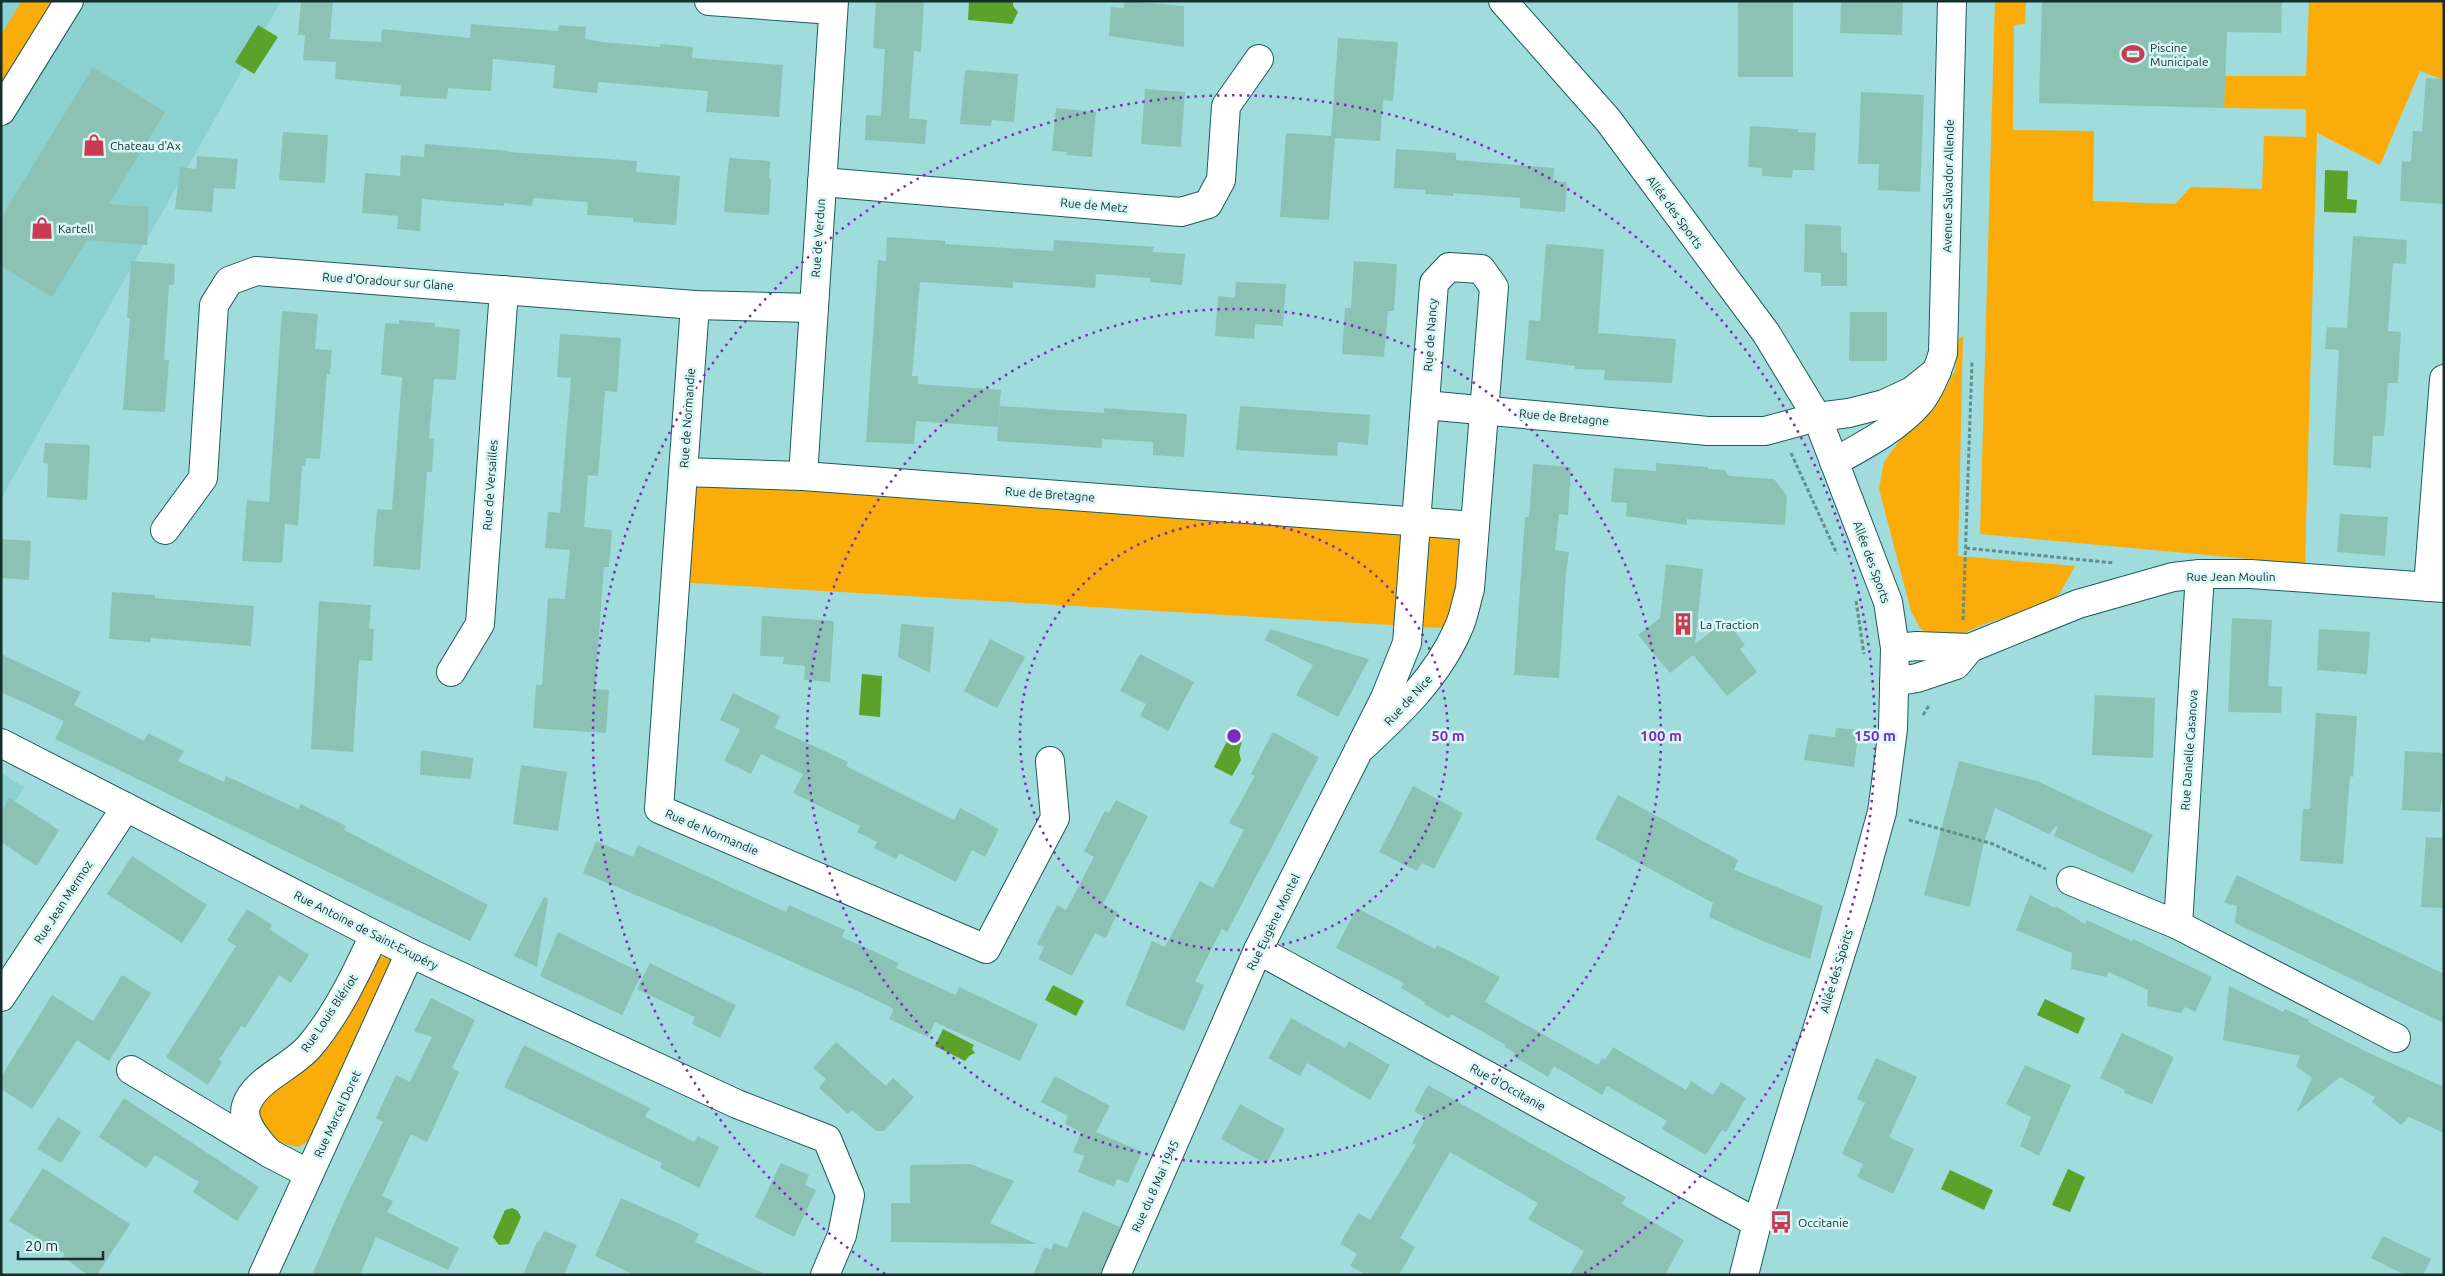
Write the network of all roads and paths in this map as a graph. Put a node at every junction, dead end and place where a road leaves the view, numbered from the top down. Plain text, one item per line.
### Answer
1 (69, 1) edge
2 (709, 1) edge
3 (1503, 1) edge
4 (1952, 1) edge
5 (834, 5) edge
6 (1259, 59) dead end
7 (1, 111) edge
8 (822, 182) junction
9 (504, 290) junction
10 (695, 305) junction
11 (814, 308) junction
12 (1938, 371) junction
13 (2444, 379) edge
14 (1425, 405) junction
15 (1485, 409) junction
16 (1817, 417) junction
17 (1778, 427) junction
18 (1834, 462) junction
19 (683, 472) junction
20 (802, 476) junction
21 (1416, 522) junction
22 (1475, 526) junction
23 (165, 530) dead end
24 (1966, 548) dead end
25 (1840, 563) dead end
26 (2123, 564) dead end
27 (2200, 574) junction
28 (2436, 588) edge
29 (1855, 598) dead end
30 (1895, 648) junction
31 (1970, 648) junction
32 (1866, 661) dead end
33 (451, 672) dead end
34 (1894, 682) junction
35 (1, 743) edge
36 (1358, 750) junction
37 (1050, 761) dead end
38 (126, 808) junction
39 (1882, 812) junction
40 (2071, 881) joint
41 (2178, 925) junction
42 (374, 935) junction
43 (1258, 950) junction
44 (410, 953) junction
45 (1, 997) edge
46 (2396, 1038) dead end
47 (131, 1070) dead end
48 (1194, 1098) joint
49 (269, 1152) junction
50 (309, 1174) junction
51 (1757, 1223) junction
52 (263, 1275) edge
53 (825, 1275) edge
54 (1116, 1275) edge
55 (1744, 1275) edge

1 - 7 street
2 - 5 street
3 - 16 street, Allée des Sports
4 - 12 street, Avenue Salvador Allende
5 - 8 street, Rue de Verdun
6 - 8 street, Rue de Metz
8 - 11 street, Rue de Verdun
9 - 10 street, Rue d'Oradour sur Glane
9 - 23 street, Rue d'Oradour sur Glane
9 - 33 street, Rue de Versailles
10 - 11 street, Rue d'Oradour sur Glane
10 - 19 street, Rue de Normandie
11 - 20 street, Rue de Verdun
12 - 16 street
12 - 18 street, Avenue Salvador Allende
13 - 28 street
14 - 15 street, Rue de Bretagne
14 - 15 street, Rue de Nancy
14 - 21 street
15 - 17 street, Rue de Bretagne
15 - 22 street, Rue de Nice
16 - 17 street, Rue de Bretagne
16 - 18 street, Allée des Sports
17 - 25 path
18 - 30 street, Allée des Sports
19 - 20 street, Rue de Bretagne
19 - 37 street, Rue de Normandie
20 - 21 street, Rue de Bretagne
21 - 22 street, Rue de Bretagne
21 - 36 street, Rue de Nice
22 - 36 street, Rue de Nice
24 - 26 path
27 - 28 street, Rue Jean Moulin
27 - 31 street, Rue Jean Moulin
27 - 41 street, Rue Danielle Casanova
29 - 32 path
30 - 31 street, Rue Jean Moulin
30 - 34 street, Allée des Sports
31 - 34 street, Rue Jean Moulin
34 - 39 street, Allée des Sports
35 - 38 street, Rue Antoine de Saint-Exupéry
36 - 43 street, Rue Eugène Montel
38 - 42 street, Rue Antoine de Saint-Exupéry
38 - 45 street, Rue Jean Mermoz
39 - 40 path
39 - 51 street, Allée des Sports
40 - 41 street
41 - 46 street
42 - 44 street, Rue Antoine de Saint-Exupéry
42 - 49 street, Rue Louis Blériot
43 - 48 street, Rue Eugène Montel
43 - 51 street, Rue d'Occitanie
44 - 50 street, Rue Marcel Doret
44 - 53 street, Rue Antoine de Saint-Exupéry
47 - 49 street, Rue Louis Blériot
48 - 54 street, Rue du 8 Mai 1945
49 - 50 street, Rue Louis Blériot
50 - 52 street, Rue Marcel Doret
51 - 55 street, Allée des Sports

